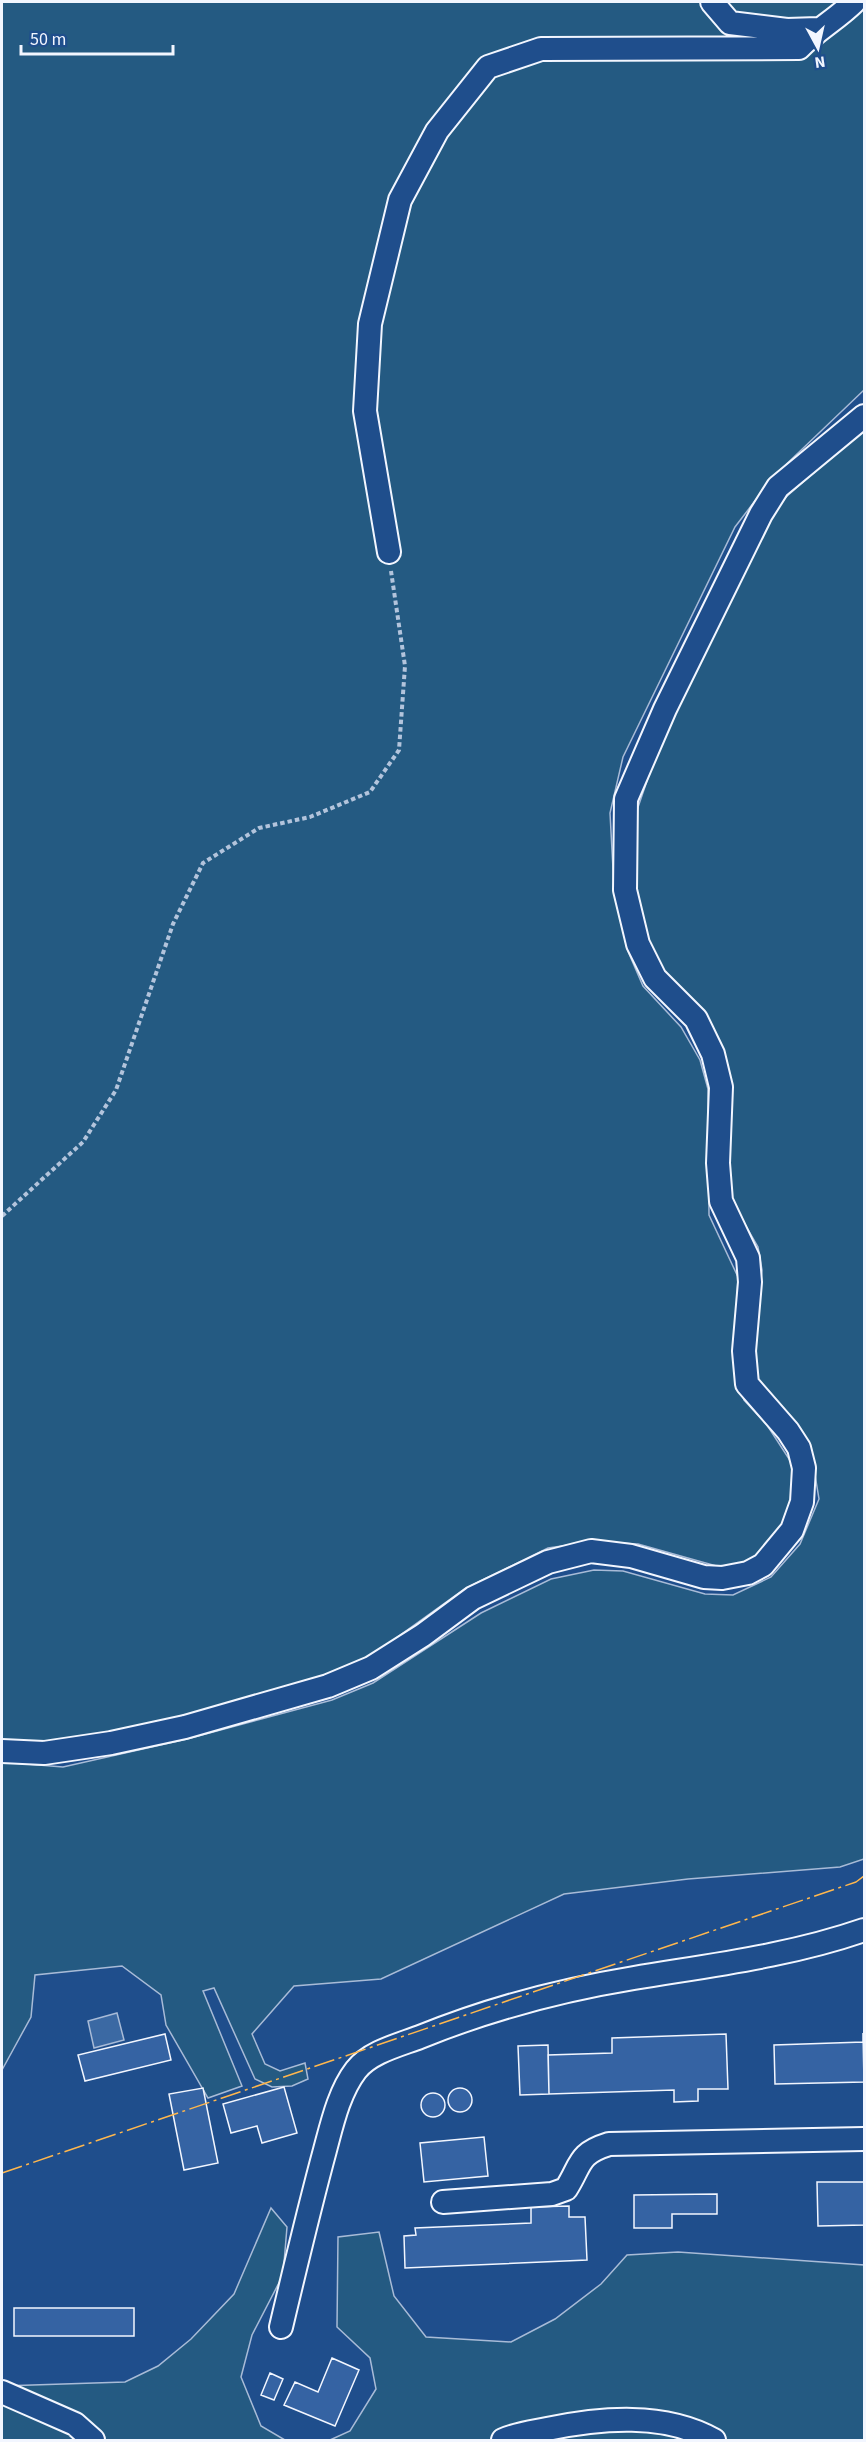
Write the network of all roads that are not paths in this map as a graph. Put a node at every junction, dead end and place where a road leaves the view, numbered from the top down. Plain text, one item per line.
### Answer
1 (712, 2) edge
2 (854, 2) edge
3 (818, 29) junction
4 (864, 416) edge
5 (389, 552) road end
6 (2, 1751) edge
7 (864, 1930) edge
8 (864, 2139) edge
9 (443, 2202) dead end
10 (281, 2326) dead end
11 (2, 2392) edge
12 (93, 2440) edge
13 (502, 2440) edge
14 (714, 2440) edge

1 - 3 street
2 - 3 street
3 - 5 street
4 - 6 street
7 - 10 street
8 - 9 street
11 - 12 street
13 - 14 street

